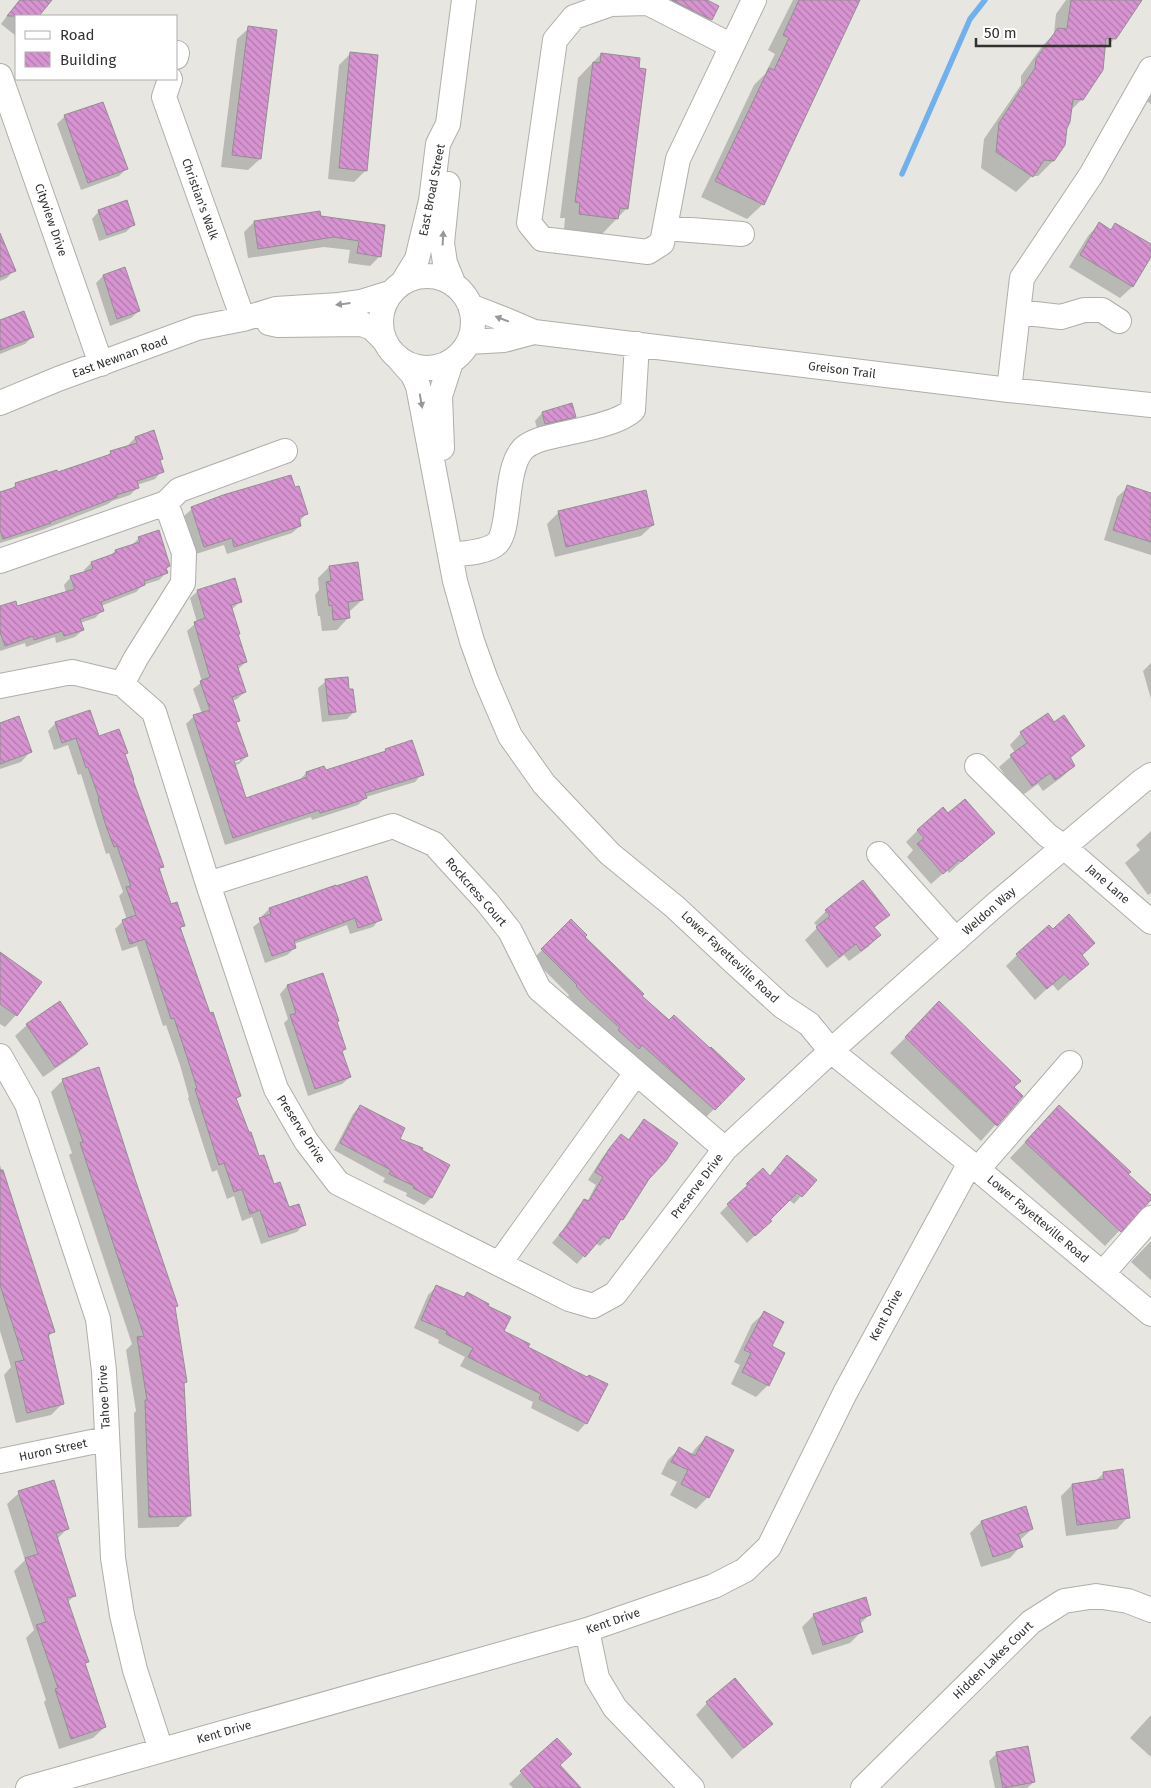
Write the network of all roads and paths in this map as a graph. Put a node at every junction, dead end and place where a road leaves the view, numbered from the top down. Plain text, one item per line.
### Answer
1 (464, 0) edge
2 (754, 0) edge
3 (732, 46) junction
4 (1151, 69) edge
5 (0, 76) edge
6 (170, 80) edge
7 (448, 124) junction
8 (665, 228) junction
9 (742, 234) dead end
10 (454, 285) junction
11 (396, 287) junction
12 (470, 306) junction
13 (1018, 312) junction
14 (243, 319) junction
15 (1119, 322) dead end
16 (534, 332) junction
17 (384, 340) junction
18 (469, 342) junction
19 (637, 344) junction
20 (399, 359) junction
21 (451, 362) junction
22 (101, 364) junction
23 (1008, 390) junction
24 (0, 403) edge
25 (1151, 405) edge
26 (285, 451) dead end
27 (166, 503) junction
28 (442, 507) junction
29 (451, 555) junction
30 (0, 561) edge
31 (122, 684) junction
32 (0, 686) edge
33 (977, 766) dead end
34 (1151, 775) edge
35 (1064, 847) junction
36 (879, 854) dead end
37 (208, 884) junction
38 (1151, 922) edge
39 (956, 940) junction
40 (831, 1051) junction
41 (0, 1056) edge
42 (1070, 1063) dead end
43 (636, 1073) junction
44 (724, 1150) junction
45 (974, 1166) junction
46 (1151, 1218) edge
47 (499, 1264) junction
48 (1103, 1273) junction
49 (1151, 1314) edge
50 (106, 1439) junction
51 (0, 1461) edge
52 (1151, 1610) edge
53 (587, 1630) junction
54 (161, 1750) junction
55 (62, 1783) edge
56 (28, 1788) edge
57 (692, 1788) edge
58 (863, 1788) edge

1 - 7 street, East Broad Street
2 - 3 street
3 - 8 street
3 - 8 street
4 - 13 street
5 - 22 street, Cityview Drive
6 - 14 street, Christian's Walk
10 -> 7 street, East Broad Street
7 - 11 street, East Broad Street
8 - 9 street
10 - 11 street
10 - 12 street, East Broad Street
11 -> 14 street, East Newnan Road
11 - 17 street, East Broad Street
16 -> 12 street, Greison Trail
12 - 18 street
13 - 15 street
13 - 23 street
14 - 17 street, East Newnan Road
14 - 22 street, East Newnan Road
16 - 18 street, Greison Trail
16 - 19 street, Greison Trail
17 - 20 street, East Broad Street
18 - 21 street
19 - 23 street, Greison Trail
19 - 29 street
20 - 21 street, East Broad Street
20 -> 28 street, Lower Fayetteville Road
21 - 28 street, Lower Fayetteville Road
22 - 24 street, East Newnan Road
23 - 25 street, Greison Trail
26 - 27 street
27 - 30 street
27 - 31 street
28 - 29 street, Lower Fayetteville Road
29 - 40 street, Lower Fayetteville Road
31 - 32 street, Preserve Drive
31 - 37 street, Preserve Drive
33 - 35 street, Jane Lane
34 - 35 street, Weldon Way
35 - 38 street, Jane Lane
35 - 39 street, Weldon Way
36 - 39 street
37 - 43 street, Rockcress Court
37 - 47 street, Preserve Drive
39 - 40 street, Weldon Way
40 - 44 street, Preserve Drive
40 - 45 street, Lower Fayetteville Road
41 - 50 street, Tahoe Drive
42 - 45 street, Kent Drive
43 - 44 street, Rockcress Court
43 - 47 street
44 - 47 street, Preserve Drive
45 - 48 street, Lower Fayetteville Road
45 - 53 street, Kent Drive
46 - 48 street
48 - 49 street, Lower Fayetteville Road
50 - 51 street, Huron Street
50 - 54 street, Tahoe Drive
52 - 58 street, Hidden Lakes Court
53 - 54 street, Kent Drive
53 - 57 street
54 - 55 street, Kent Drive
55 - 56 street, Kent Drive

